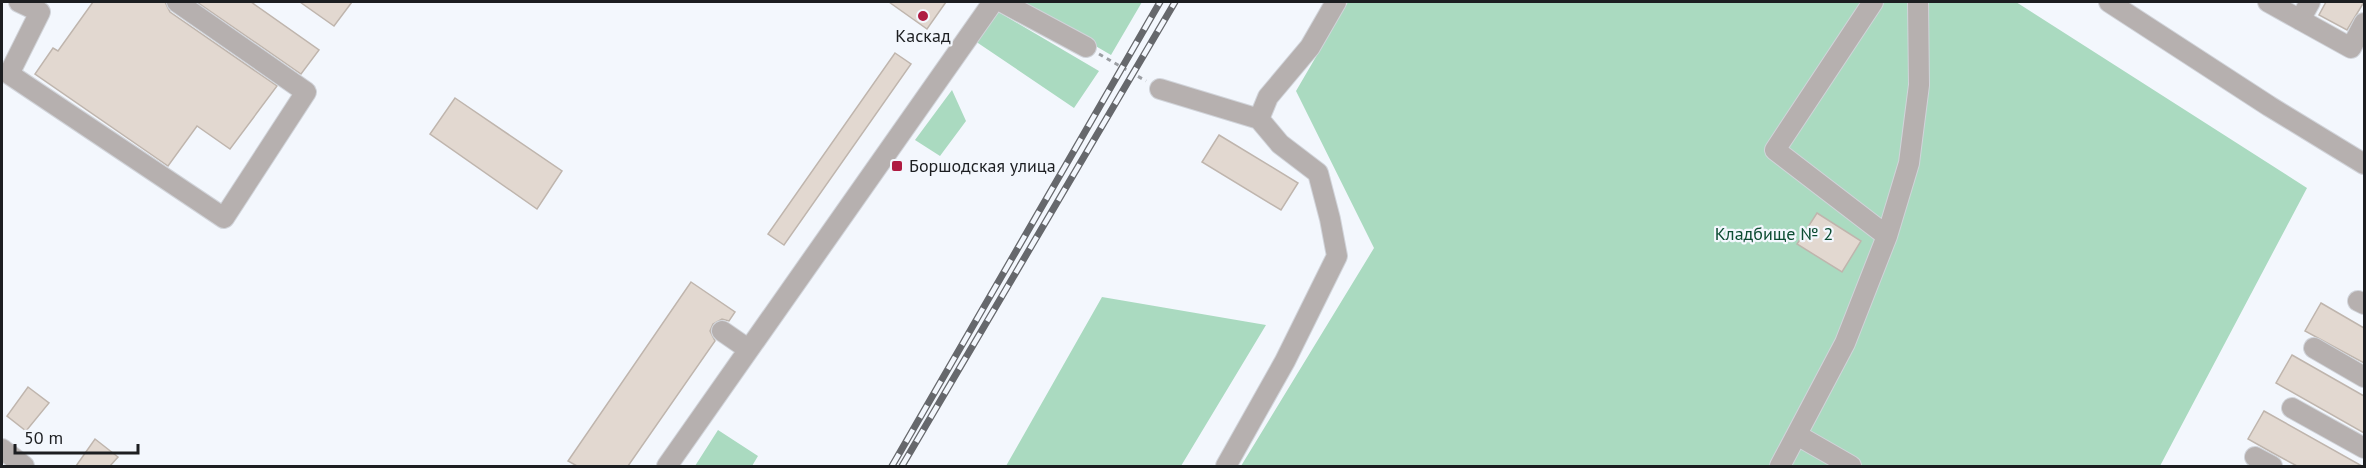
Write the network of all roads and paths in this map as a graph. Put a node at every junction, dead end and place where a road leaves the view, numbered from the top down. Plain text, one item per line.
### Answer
1 (19, 2) edge
2 (177, 2) edge
3 (993, 2) edge
4 (1002, 2) edge
5 (1336, 2) edge
6 (1873, 2) edge
7 (1918, 2) edge
8 (2109, 2) edge
9 (2268, 2) edge
10 (2310, 2) edge
11 (46, 7) edge
12 (2300, 20) junction
13 (2364, 22) edge
14 (1086, 47) joint
15 (1160, 89) joint
16 (1259, 119) junction
17 (2364, 164) edge
18 (1887, 236) junction
19 (722, 331) dead end
20 (2314, 348) dead end
21 (748, 349) junction
22 (2364, 377) edge
23 (2292, 408) dead end
24 (1797, 435) junction
25 (2364, 448) edge
26 (2, 449) edge
27 (2255, 457) dead end
28 (24, 466) edge
29 (667, 466) edge
30 (1226, 466) edge
31 (1780, 466) edge
32 (1851, 466) edge
33 (2272, 466) edge

1 - 11 street
2 - 11 street
3 - 21 street
4 - 14 street
5 - 16 street
6 - 18 street
7 - 18 street
8 - 17 street
9 - 12 street
10 - 12 street
12 - 13 street
14 - 15 path
15 - 16 street
16 - 30 street
18 - 24 street
19 - 21 street
20 - 22 street
21 - 29 street
23 - 25 street
24 - 31 street
24 - 32 street
26 - 28 street
27 - 33 street

